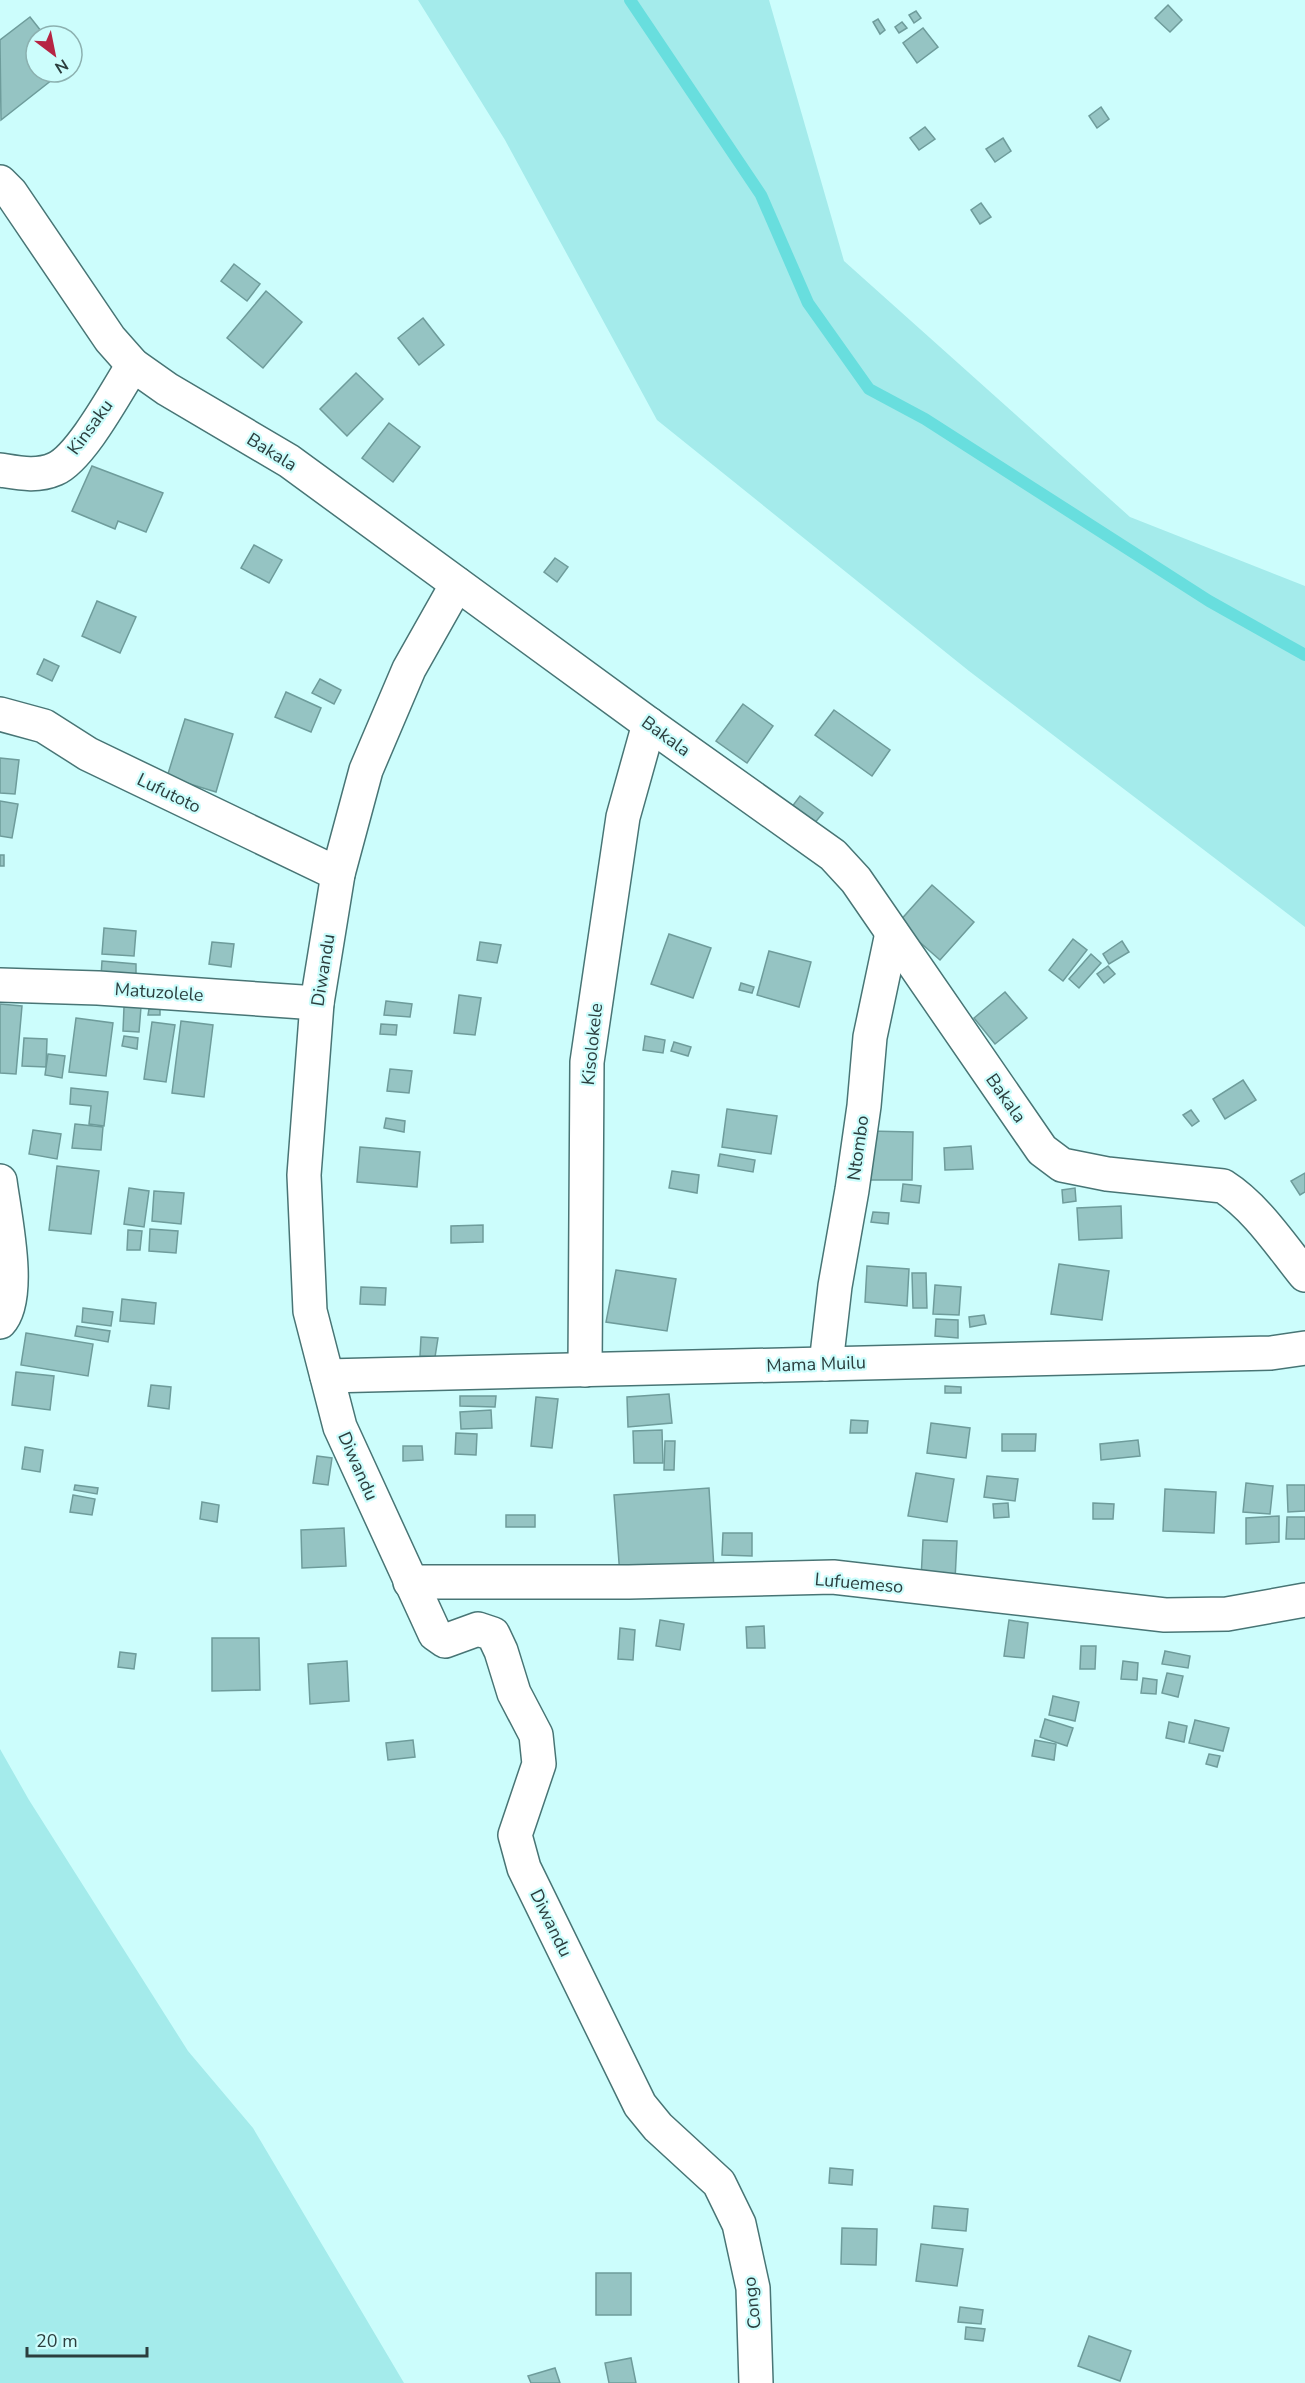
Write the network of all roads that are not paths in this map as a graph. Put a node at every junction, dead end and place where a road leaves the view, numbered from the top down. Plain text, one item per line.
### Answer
1 (0, 182) edge
2 (133, 365) junction
3 (0, 470) edge
4 (457, 584) junction
5 (0, 714) edge
6 (649, 724) junction
7 (338, 874) junction
8 (892, 933) junction
9 (0, 985) edge
10 (317, 1003) junction
11 (0, 1181) edge
12 (1305, 1275) edge
13 (0, 1322) edge
14 (1305, 1348) edge
15 (826, 1364) junction
16 (585, 1370) junction
17 (327, 1376) junction
18 (410, 1582) junction
19 (1305, 1600) edge
20 (739, 2224) joint
21 (756, 2383) edge

1 - 2 street, Bakala
2 - 3 street, Kinsaku
2 - 4 street, Bakala
4 - 6 street, Bakala
4 - 7 street, Diwandu
5 - 7 street, Lufutoto
6 - 8 street, Bakala
6 - 16 street, Kisolokele
7 - 10 street, Diwandu
8 - 12 street, Bakala
8 - 15 street, Ntombo
9 - 10 street, Matuzolele
10 - 17 street, Diwandu
11 - 13 street
14 - 15 street, Mama Muilu
15 - 16 street, Mama Muilu
16 - 17 street, Mama Muilu
17 - 18 street, Diwandu
18 - 19 street, Lufuemeso
18 - 20 street, Diwandu
20 - 21 street, Congo

